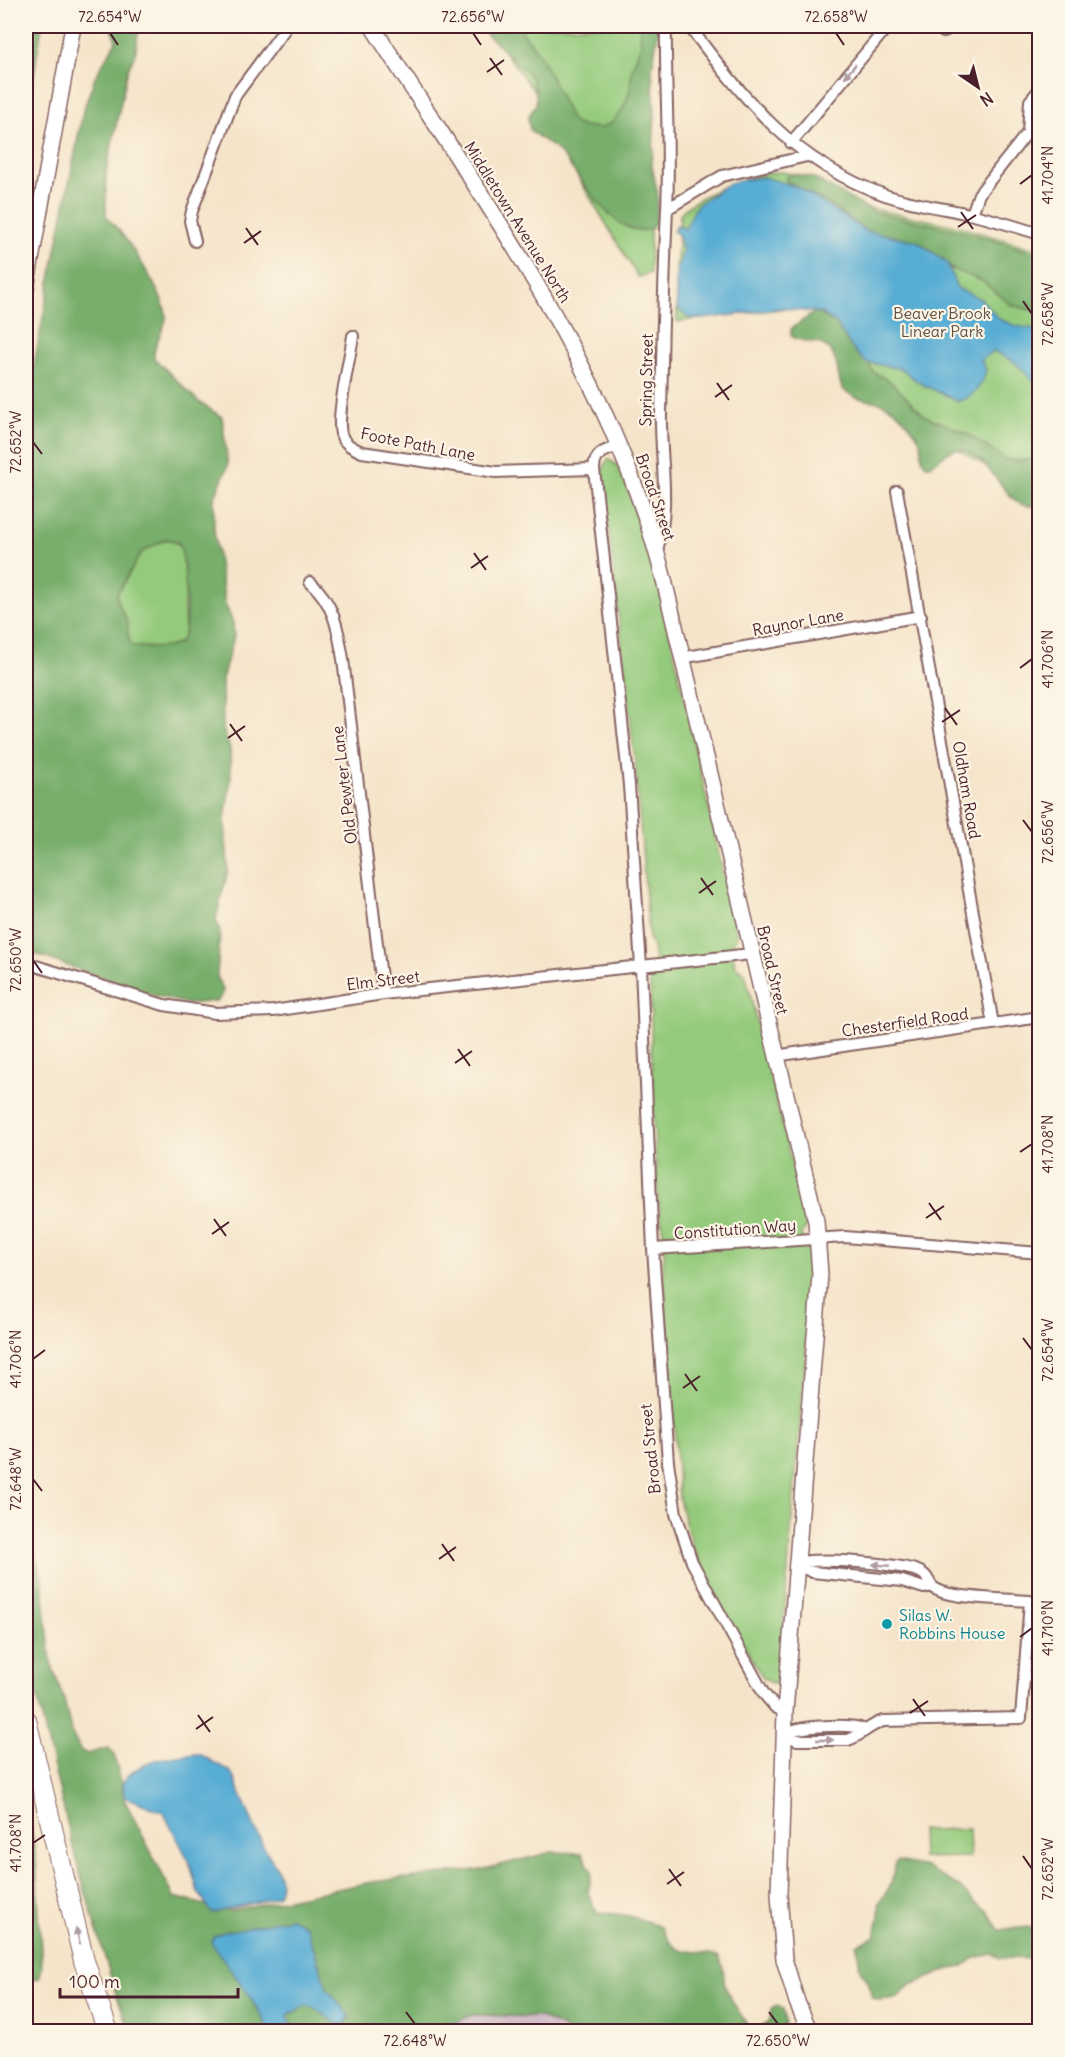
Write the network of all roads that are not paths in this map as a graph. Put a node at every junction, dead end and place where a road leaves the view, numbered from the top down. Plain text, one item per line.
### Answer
1 (74, 26) edge
2 (287, 26) edge
3 (372, 26) edge
4 (666, 26) edge
5 (689, 26) edge
6 (888, 26) edge
7 (933, 26) edge
8 (944, 32) dead end
9 (1040, 89) edge
10 (790, 143) junction
11 (807, 156) junction
12 (667, 208) junction
13 (972, 214) junction
14 (1040, 234) edge
15 (195, 241) dead end
16 (26, 288) edge
17 (353, 336) dead end
18 (619, 446) junction
19 (594, 468) junction
20 (897, 491) dead end
21 (657, 550) junction
22 (310, 582) dead end
23 (921, 616) junction
24 (681, 658) junction
25 (751, 954) junction
26 (26, 963) edge
27 (641, 968) junction
28 (383, 994) junction
29 (1040, 1017) edge
30 (993, 1024) junction
31 (775, 1056) junction
32 (819, 1238) junction
33 (653, 1249) junction
34 (1040, 1253) edge
35 (797, 1564) junction
36 (784, 1712) junction
37 (26, 1720) edge
38 (784, 1734) junction
39 (108, 2031) edge
40 (810, 2031) edge

1 - 16 street
2 - 15 street
3 - 18 street, Middletown Avenue North
4 - 12 street, Spring Street
5 - 10 street
6 -> 10 street
7 - 8 street
9 - 13 street
10 - 11 street
11 - 12 street
11 - 13 street
12 - 21 street, Spring Street
13 - 14 street
17 - 19 street, Foote Path Lane
18 - 19 street, Broad Street
18 - 21 street, Broad Street
19 - 27 street, Broad Street
20 - 23 street, Oldham Road
21 - 24 street, Broad Street
22 - 28 street, Old Pewter Lane
23 - 24 street, Raynor Lane
23 - 30 street, Oldham Road
24 - 25 street, Broad Street
25 - 27 street, Elm Street
25 - 31 street, Broad Street
26 - 28 street, Elm Street
27 - 28 street, Elm Street
27 - 33 street, Broad Street
29 - 30 street, Chesterfield Road
30 - 31 street, Chesterfield Road
31 - 32 street, Broad Street
32 - 33 street, Constitution Way
32 - 34 street, Constitution Way
32 - 35 street, Broad Street
33 - 36 street, Broad Street
35 - 36 street, Broad Street
35 - 38 street
36 - 38 street, Broad Street
39 -> 37 highway
38 - 40 street, Broad Street

